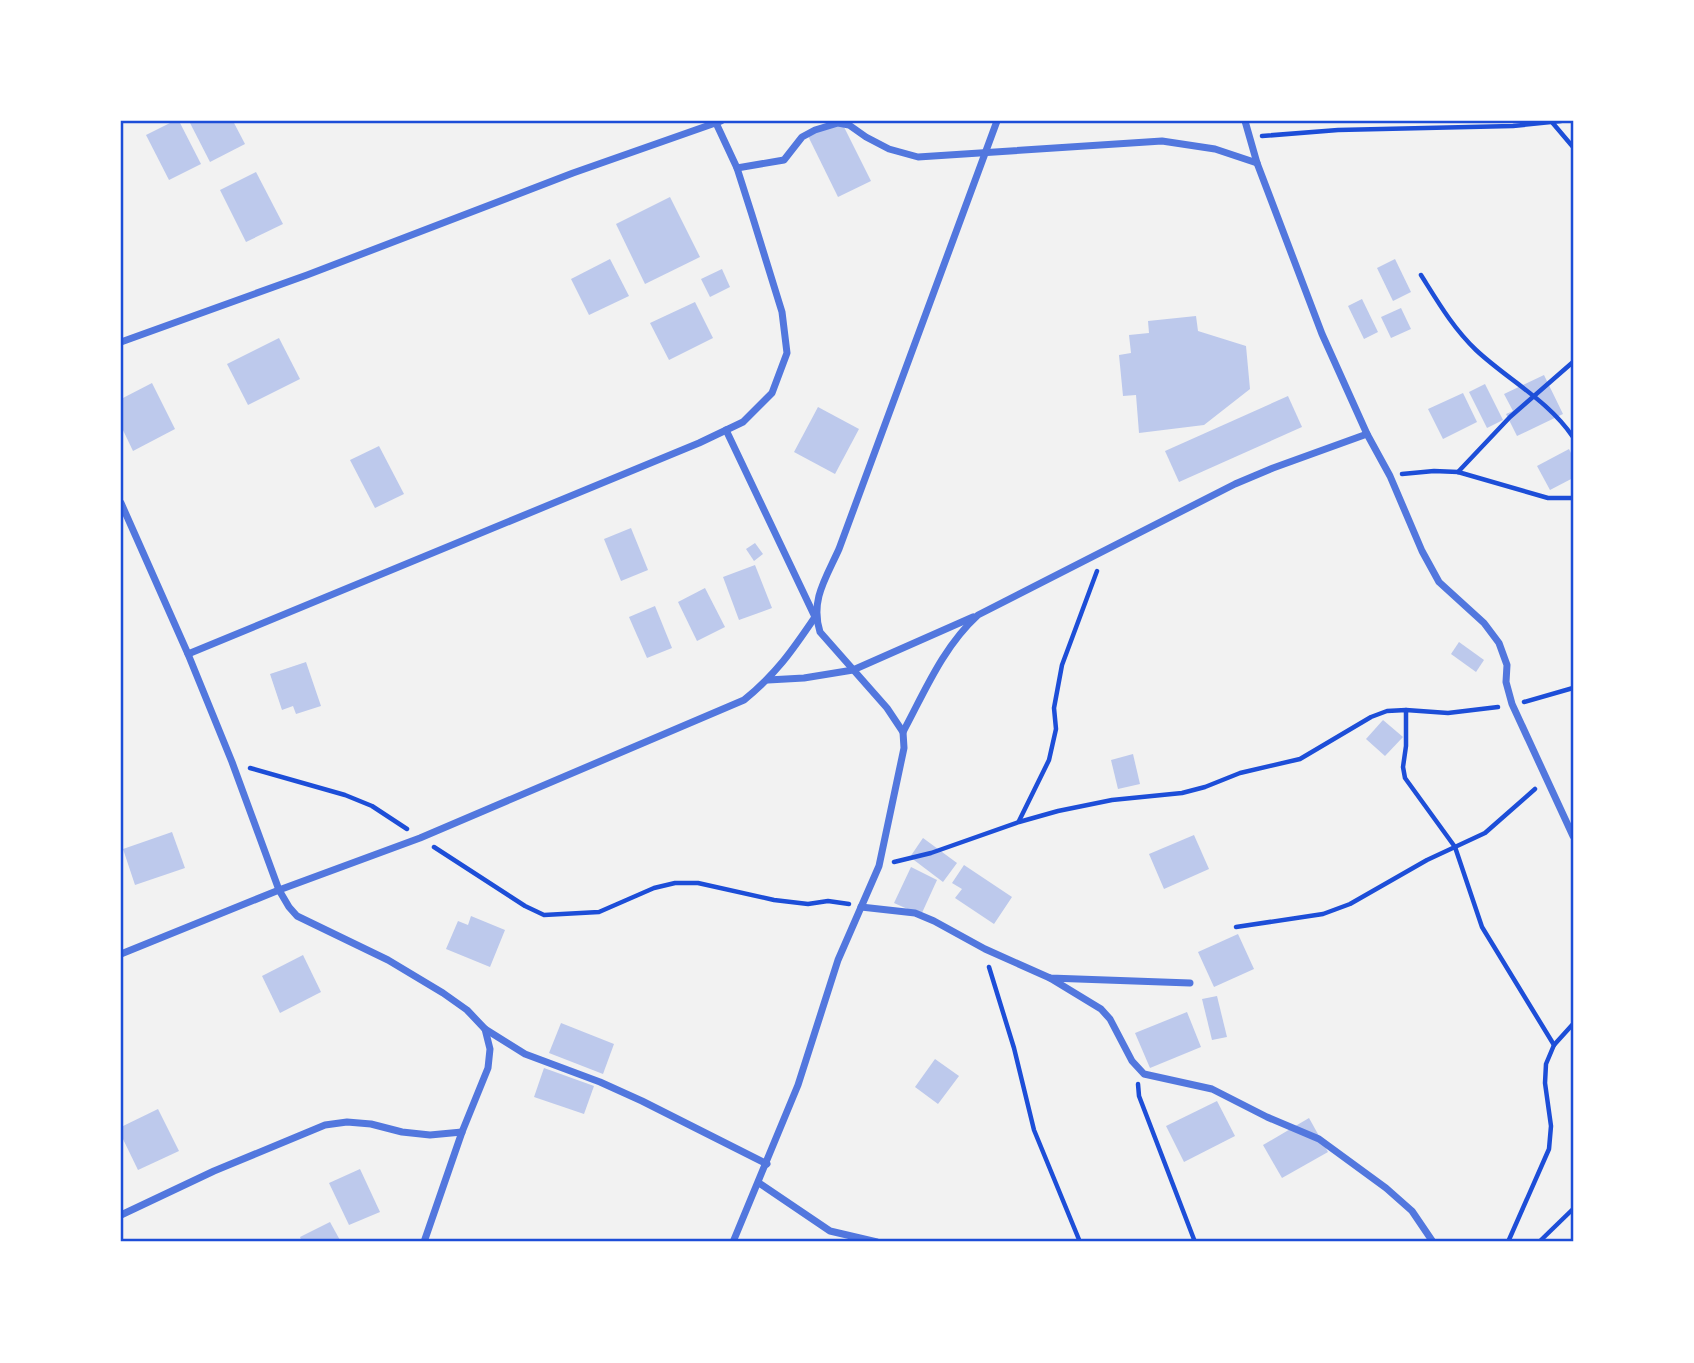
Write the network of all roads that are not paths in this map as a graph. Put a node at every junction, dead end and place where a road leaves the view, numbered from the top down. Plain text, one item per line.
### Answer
1 (997, 121) edge
2 (1245, 121) edge
3 (719, 122) edge
4 (984, 153) junction
5 (1256, 163) junction
6 (737, 168) junction
7 (121, 342) edge
8 (726, 430) junction
9 (1367, 434) junction
10 (121, 503) edge
11 (978, 615) junction
12 (815, 617) junction
13 (188, 654) junction
14 (853, 670) junction
15 (768, 680) junction
16 (903, 733) junction
17 (1573, 836) edge
18 (279, 890) junction
19 (861, 907) junction
20 (121, 954) edge
21 (1050, 978) junction
22 (1190, 983) dead end
23 (485, 1029) junction
24 (462, 1132) junction
25 (767, 1164) junction
26 (759, 1183) junction
27 (121, 1215) edge
28 (424, 1242) edge
29 (733, 1242) edge
30 (877, 1242) edge
31 (1433, 1242) edge

1 - 4 street
2 - 5 street
3 - 6 street
3 - 7 street
4 - 5 street
4 - 6 street
4 - 12 street
5 - 9 street
6 - 8 street
8 - 12 street
8 - 13 street
9 - 11 street
9 - 17 street
10 - 13 street
11 - 14 street
11 - 16 street
12 - 14 street
12 - 15 street
13 - 18 street
14 - 15 street
14 - 16 street
15 - 18 street
16 - 19 street
18 - 20 street
18 - 23 street
19 - 21 street
19 - 25 street
21 - 22 street
21 - 31 street
23 - 24 street
23 - 25 street
24 - 27 street
24 - 28 street
25 - 26 street
26 - 29 street
26 - 30 street

